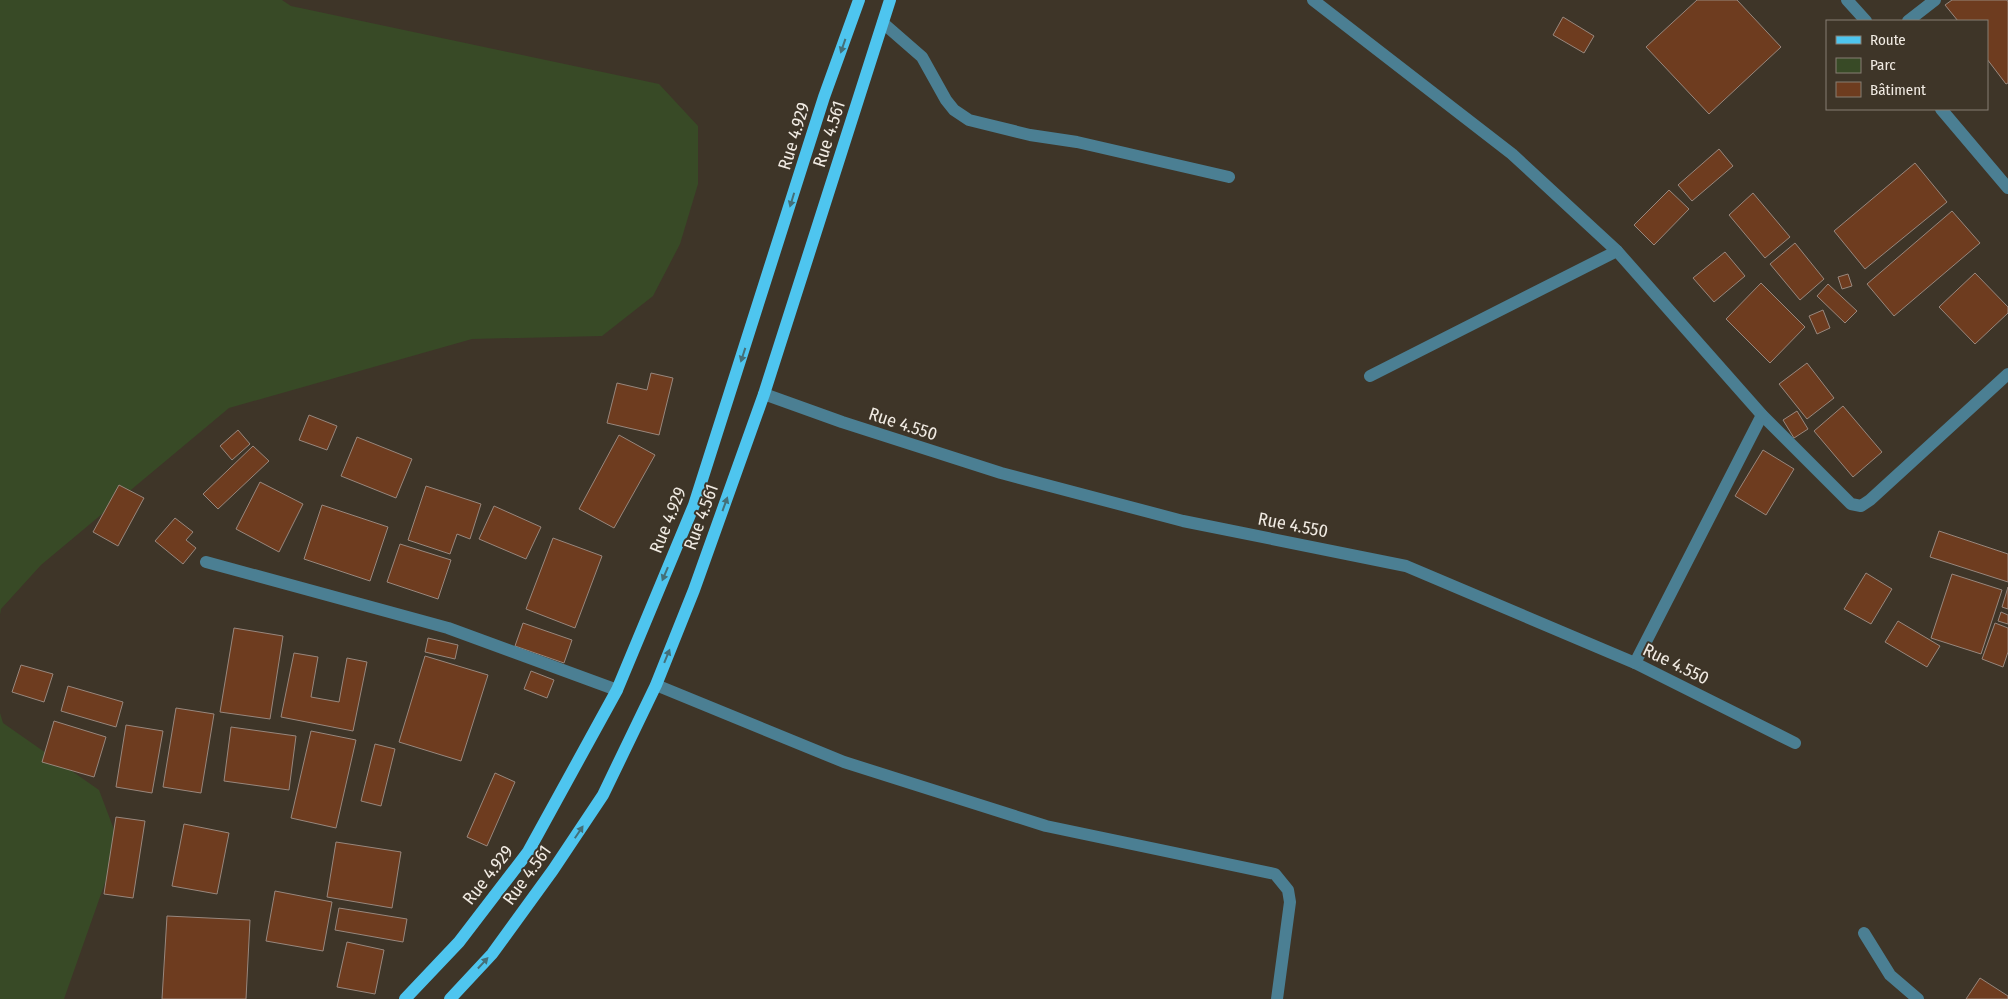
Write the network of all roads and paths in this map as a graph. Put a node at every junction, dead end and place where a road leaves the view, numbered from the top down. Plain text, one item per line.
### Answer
1 (859, 0) edge
2 (890, 0) edge
3 (1313, 0) edge
4 (1847, 0) edge
5 (1935, 0) edge
6 (1865, 20) edge
7 (1909, 20) edge
8 (883, 23) junction
9 (1942, 110) edge
10 (1229, 177) dead end
11 (2008, 188) edge
12 (1618, 251) junction
13 (2008, 374) edge
14 (1370, 376) dead end
15 (764, 394) junction
16 (1762, 415) junction
17 (206, 562) dead end
18 (1635, 663) junction
19 (656, 685) junction
20 (617, 690) junction
21 (1795, 743) dead end
22 (1864, 933) dead end
23 (405, 999) edge
24 (450, 999) edge
25 (1277, 999) edge
26 (1918, 999) edge

1 -> 20 main road, Rue 4.929
2 - 8 main road, Rue 4.561
3 - 12 street
4 - 6 street
5 - 7 street
8 - 10 street
8 - 15 main road, Rue 4.561
9 - 11 street
12 - 14 street
12 - 16 street
13 - 16 street
15 - 18 street, Rue 4.550
19 -> 15 main road, Rue 4.561
16 - 18 street
17 - 20 street
18 - 21 street, Rue 4.550
24 -> 19 main road, Rue 4.561
19 - 25 street
20 - 23 main road, Rue 4.929
22 - 26 street

